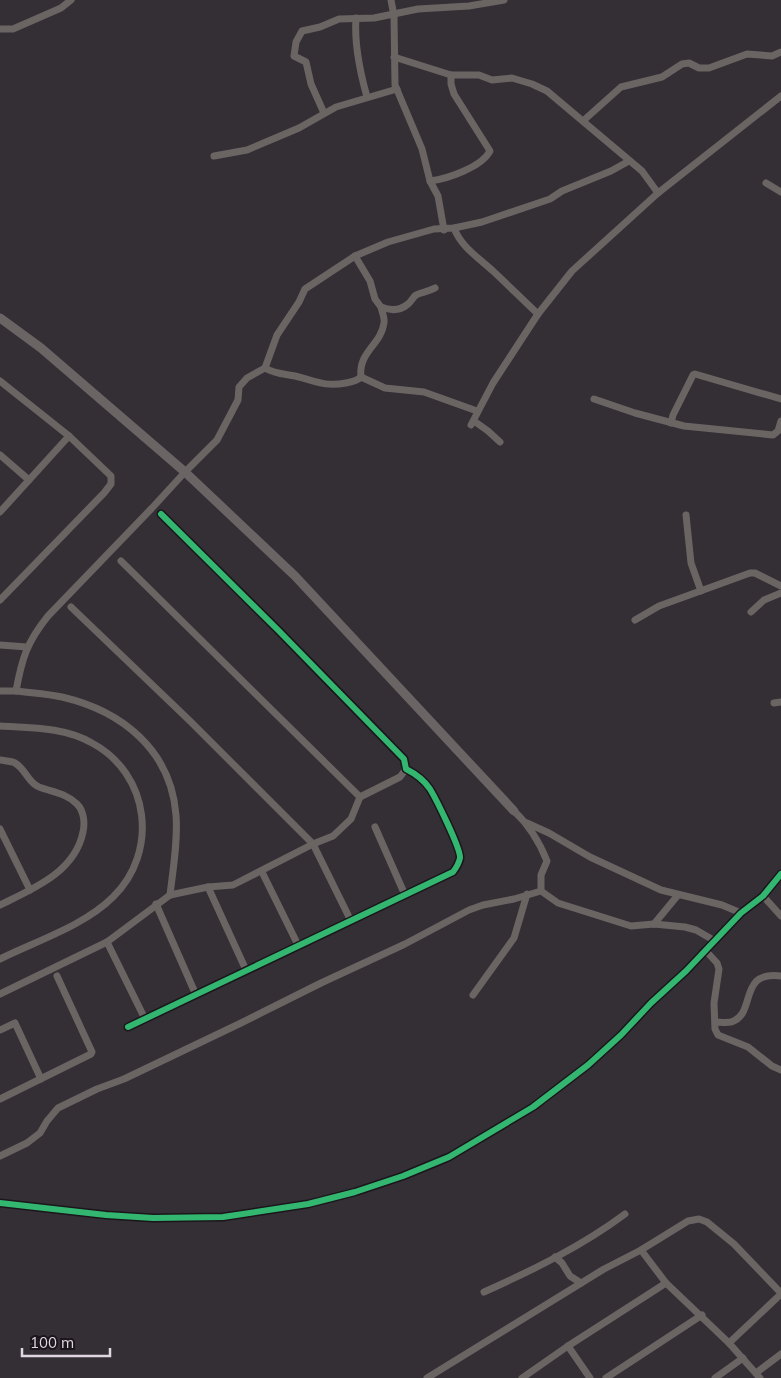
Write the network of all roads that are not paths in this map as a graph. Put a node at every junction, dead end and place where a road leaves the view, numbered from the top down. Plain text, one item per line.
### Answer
1 (71, 0) edge
2 (390, 0) edge
3 (504, 0) edge
4 (458, 3) edge
5 (393, 13) junction
6 (356, 18) junction
7 (0, 29) edge
8 (781, 52) edge
9 (394, 57) junction
10 (451, 75) junction
11 (397, 89) junction
12 (781, 96) edge
13 (367, 97) junction
14 (324, 113) junction
15 (583, 121) junction
16 (214, 156) dead end
17 (629, 161) junction
18 (430, 181) junction
19 (766, 182) dead end
20 (781, 192) edge
21 (658, 193) junction
22 (454, 228) junction
23 (444, 230) junction
24 (355, 256) junction
25 (435, 288) dead end
26 (381, 307) junction
27 (538, 314) junction
28 (0, 318) edge
29 (265, 368) junction
30 (361, 377) junction
31 (0, 381) edge
32 (594, 399) dead end
33 (781, 399) edge
34 (477, 410) junction
35 (781, 421) edge
36 (671, 423) junction
37 (70, 436) junction
38 (500, 442) dead end
39 (0, 455) edge
40 (185, 472) junction
41 (30, 480) junction
42 (0, 512) edge
43 (161, 514) dead end
44 (686, 515) dead end
45 (121, 561) dead end
46 (781, 586) edge
47 (702, 591) junction
48 (781, 593) edge
49 (0, 600) edge
50 (71, 607) dead end
51 (751, 612) dead end
52 (635, 620) dead end
53 (0, 645) edge
54 (27, 647) junction
55 (16, 690) junction
56 (0, 691) edge
57 (0, 726) edge
58 (0, 760) edge
59 (406, 769) junction
60 (360, 797) junction
61 (514, 811) joint
62 (526, 822) junction
63 (375, 827) dead end
64 (0, 829) edge
65 (313, 844) junction
66 (262, 872) junction
67 (781, 874) edge
68 (208, 887) junction
69 (30, 890) junction
70 (541, 891) junction
71 (527, 894) junction
72 (170, 895) junction
73 (405, 895) junction
74 (678, 895) junction
75 (762, 896) junction
76 (156, 904) junction
77 (0, 905) edge
78 (742, 914) junction
79 (781, 916) edge
80 (351, 921) junction
81 (654, 924) junction
82 (715, 941) junction
83 (106, 942) junction
84 (298, 945) junction
85 (706, 951) junction
86 (0, 958) edge
87 (246, 970) junction
88 (57, 976) dead end
89 (781, 976) edge
90 (0, 994) edge
91 (196, 995) junction
92 (472, 995) dead end
93 (145, 1019) junction
94 (715, 1022) junction
95 (128, 1027) dead end
96 (0, 1030) edge
97 (781, 1070) edge
98 (41, 1079) junction
99 (0, 1099) edge
100 (0, 1156) edge
101 (0, 1203) edge
102 (625, 1214) dead end
103 (640, 1250) junction
104 (556, 1257) junction
105 (581, 1283) junction
106 (666, 1283) junction
107 (484, 1292) dead end
108 (781, 1293) edge
109 (702, 1315) junction
110 (729, 1343) junction
111 (568, 1346) junction
112 (781, 1354) edge
113 (743, 1358) junction
114 (437, 1376) edge
115 (758, 1376) edge
116 (427, 1378) edge
117 (522, 1378) edge
118 (590, 1378) edge
119 (606, 1378) edge
120 (715, 1378) edge

1 - 7 street
2 - 5 street
3 - 4 street
4 - 5 street
5 - 6 street
5 - 9 street
6 - 13 street
6 - 14 street
8 - 15 street
9 - 10 street
9 - 11 street
10 - 15 street
10 - 18 street
11 - 13 street
11 - 18 street
12 - 21 street
13 - 14 street
14 - 16 street
15 - 17 street
17 - 21 street
17 - 22 street
18 - 23 street
19 - 20 street
21 - 27 street
22 - 23 street
22 - 27 street
23 - 24 street
24 - 26 street
24 - 29 street
25 - 26 street
26 - 30 street
27 - 34 street
28 - 40 main road
29 - 30 street
29 - 40 street
30 - 34 street
31 - 37 street
32 - 36 street
33 - 36 street
34 - 38 street
35 - 36 street
37 - 41 street
37 - 49 street
39 - 41 street
40 - 54 street
40 - 61 main road
41 - 42 street
43 - 59 street
44 - 47 street
45 - 60 street
46 - 47 street
47 - 52 street
48 - 51 street
50 - 65 street
53 - 54 street
54 - 55 street
55 - 56 street
55 - 72 street
57 - 86 street
58 - 69 street
59 - 60 street
59 - 73 street
60 - 65 street
61 - 62 street
62 - 70 street
62 - 74 street
63 - 73 street
64 - 69 street
65 - 66 street
65 - 80 street
66 - 68 street
66 - 84 street
67 - 75 street
68 - 72 street
68 - 87 street
69 - 77 street
70 - 71 street
70 - 81 street
71 - 92 street
71 - 100 street
72 - 76 street
73 - 80 street
74 - 78 street
74 - 81 street
75 - 78 street
75 - 79 street
76 - 83 street
76 - 91 street
78 - 82 street
80 - 84 street
81 - 82 street
82 - 85 street
83 - 90 street
83 - 93 street
84 - 87 street
85 - 94 street
85 - 101 street
87 - 91 street
88 - 98 street
89 - 94 street
91 - 93 street
93 - 95 street
94 - 97 street
96 - 98 street
98 - 99 street
102 - 104 street
103 - 105 street
103 - 106 street
103 - 108 street
104 - 105 street
104 - 107 street
105 - 114 street
106 - 109 street
106 - 111 street
108 - 110 street
109 - 110 street
109 - 119 street
110 - 113 street
111 - 117 street
111 - 118 street
112 - 115 street
113 - 115 street
113 - 120 street
114 - 116 street

